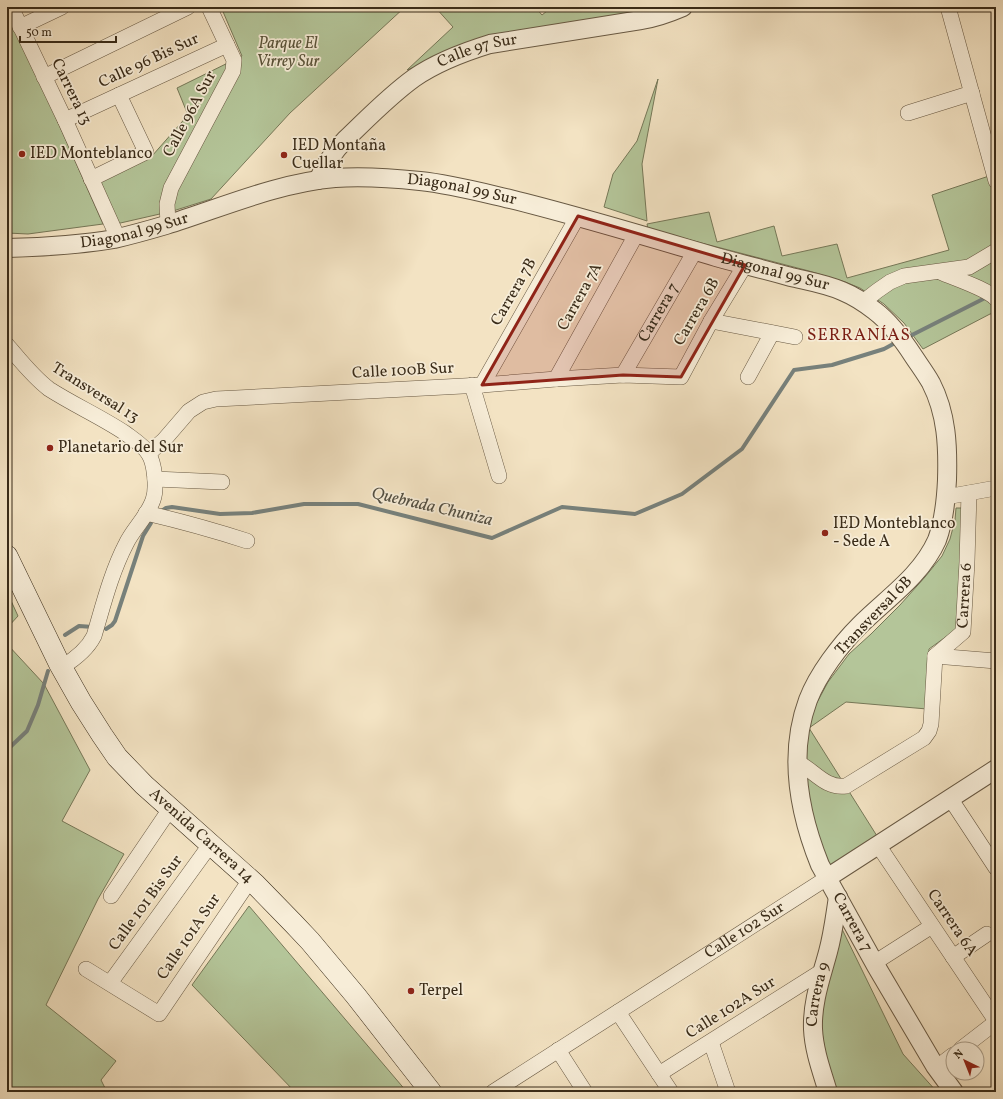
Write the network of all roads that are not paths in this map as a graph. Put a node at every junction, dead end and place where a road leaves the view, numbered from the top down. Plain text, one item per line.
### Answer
1 (11, 7) edge
2 (62, 7) edge
3 (188, 7) edge
4 (209, 7) edge
5 (683, 7) edge
6 (948, 7) edge
7 (20, 28) junction
8 (227, 44) junction
9 (44, 77) junction
10 (972, 93) junction
11 (118, 95) junction
12 (908, 112) dead end
13 (65, 120) junction
14 (91, 179) junction
15 (318, 180) junction
16 (996, 181) edge
17 (578, 216) junction
18 (168, 224) junction
19 (637, 233) junction
20 (118, 238) junction
21 (7, 248) edge
22 (695, 251) junction
23 (996, 251) edge
24 (745, 265) junction
25 (939, 272) junction
26 (992, 295) edge
27 (863, 302) junction
28 (711, 321) junction
29 (772, 333) junction
30 (795, 337) dead end
31 (7, 345) edge
32 (623, 375) junction
33 (681, 377) joint
34 (748, 377) dead end
35 (556, 379) junction
36 (477, 385) junction
37 (149, 453) junction
38 (499, 476) dead end
39 (155, 479) junction
40 (222, 482) dead end
41 (996, 488) edge
42 (969, 493) junction
43 (946, 497) junction
44 (146, 513) junction
45 (246, 541) dead end
46 (7, 556) edge
47 (935, 656) junction
48 (996, 661) edge
49 (62, 667) junction
50 (799, 735) joint
51 (797, 762) junction
52 (996, 769) edge
53 (950, 798) junction
54 (170, 809) junction
55 (210, 844) junction
56 (878, 845) junction
57 (996, 868) edge
58 (827, 878) junction
59 (250, 880) junction
60 (111, 896) dead end
61 (838, 897) junction
62 (932, 926) junction
63 (988, 934) dead end
64 (954, 957) junction
65 (874, 963) junction
66 (86, 968) dead end
67 (822, 971) junction
68 (110, 983) junction
69 (618, 1012) junction
70 (996, 1021) edge
71 (971, 1041) edge
72 (711, 1042) junction
73 (558, 1050) junction
74 (945, 1061) edge
75 (936, 1068) junction
76 (659, 1074) junction
77 (431, 1092) edge
78 (494, 1092) edge
79 (585, 1092) edge
80 (671, 1092) edge
81 (728, 1092) edge
82 (828, 1092) edge
83 (954, 1092) edge

1 - 7 street, Carrera 13
2 - 7 street
3 - 9 street
4 - 8 street, Calle 96A Sur
5 - 15 street, Calle 97 Sur
6 - 10 street
7 - 9 street, Carrera 13
8 - 11 street, Calle 96 Bis Sur
8 - 18 street, Calle 96A Sur
9 - 13 street, Carrera 13
10 - 12 street
10 - 16 street
11 - 13 street, Calle 96 Bis Sur
11 - 14 street, Calle 96A Sur
13 - 14 street, Carrera 13
14 - 20 street, Carrera 13
15 - 17 street, Diagonal 99 Sur
15 - 18 street, Diagonal 99 Sur
17 - 19 street, Diagonal 99 Sur
17 - 36 street, Carrera 7B
18 - 20 street, Diagonal 99 Sur
19 - 22 street, Diagonal 99 Sur
19 - 35 street, Carrera 7A
20 - 21 street, Diagonal 99 Sur
22 - 24 street, Diagonal 99 Sur
22 - 32 street, Carrera 7
23 - 25 street
24 - 27 street, Diagonal 99 Sur
24 - 28 street, Carrera 6B
25 - 26 street
25 - 27 street
27 - 43 street
28 - 29 street
28 - 33 street, Carrera 6B
29 - 30 street
29 - 34 street
31 - 37 street, Transversal 13
32 - 33 street, Calle 100B Sur
32 - 35 street, Calle 100B Sur
35 - 36 street, Calle 100B Sur
36 - 37 street, Calle 100B Sur
36 - 38 street
37 - 39 street
39 - 40 street
39 - 44 street
41 - 42 street
42 - 43 street
42 - 47 street, Carrera 6
43 - 50 street, Transversal 6B
44 - 45 street
44 - 49 street
46 - 49 main road, Avenida Carrera 14
47 - 48 street
47 - 51 street
49 - 54 main road, Avenida Carrera 14
50 - 51 street, Carrera 7
51 - 58 street, Carrera 7
52 - 53 street, Calle 102 Sur
53 - 56 street, Calle 102 Sur
53 - 57 street
54 - 55 main road, Avenida Carrera 14
54 - 60 street
55 - 59 main road, Avenida Carrera 14
55 - 68 street, Calle 101 Bis Sur
56 - 58 street, Calle 102 Sur
56 - 62 street, Carrera 6A
58 - 61 street, Carrera 7
58 - 69 street, Calle 102 Sur
59 - 68 street, Calle 101A Sur
59 - 77 main road, Avenida Carrera 14
61 - 65 street, Carrera 7
61 - 67 street, Carrera 9
62 - 64 street, Carrera 6A
62 - 65 street
63 - 64 street
64 - 70 street, Carrera 6A
65 - 75 street, Carrera 7
66 - 68 street
67 - 72 street, Calle 102A Sur
67 - 82 street, Carrera 9
69 - 73 street, Calle 102 Sur
69 - 76 street
70 - 71 street
72 - 76 street, Calle 102A Sur
72 - 81 street
73 - 78 street, Calle 102 Sur
73 - 79 street
74 - 75 street
75 - 83 street, Carrera 7
76 - 80 street

